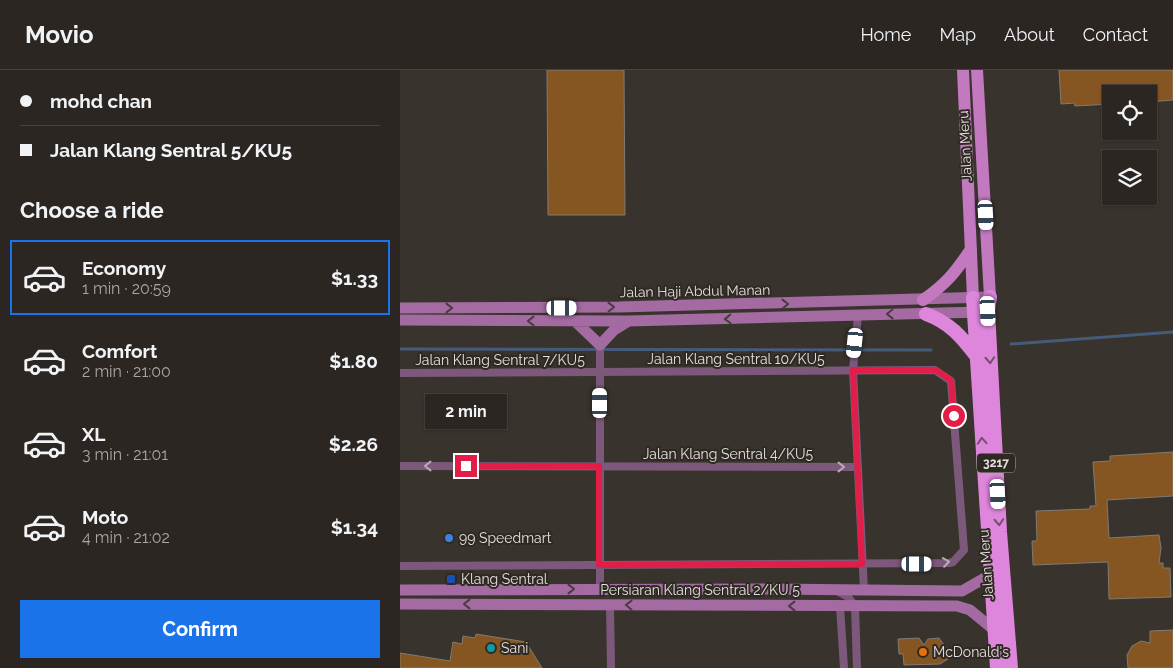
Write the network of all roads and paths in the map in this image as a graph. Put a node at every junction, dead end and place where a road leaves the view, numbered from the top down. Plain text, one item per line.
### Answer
1 (963, 70) edge
2 (977, 70) edge
3 (971, 249) junction
4 (990, 297) junction
5 (973, 298) junction
6 (924, 307) junction
7 (400, 308) edge
8 (981, 312) junction
9 (858, 315) junction
10 (400, 320) edge
11 (628, 321) junction
12 (576, 322) junction
13 (600, 345) junction
14 (976, 357) junction
15 (853, 370) junction
16 (600, 372) junction
17 (400, 373) edge
18 (400, 466) edge
19 (599, 466) junction
20 (858, 467) junction
21 (862, 564) junction
22 (599, 565) junction
23 (400, 566) edge
24 (990, 575) junction
25 (600, 589) junction
26 (772, 589) junction
27 (400, 590) edge
28 (834, 590) junction
29 (864, 590) junction
30 (400, 604) edge
31 (610, 604) junction
32 (771, 606) junction
33 (840, 606) junction
34 (855, 606) junction
35 (993, 629) junction
36 (611, 668) edge
37 (844, 668) edge
38 (857, 668) edge
39 (997, 668) edge
40 (1011, 668) edge

1 - 3 main road, Jalan Meru / 3217
2 - 4 main road, Jalan Meru / 3217
3 - 5 main road, Jalan Meru / 3217
3 - 6 main road
4 - 5 street, Jalan Haji Abdul Manan
4 - 8 highway, Jalan Meru / 3217
5 - 6 street, Jalan Haji Abdul Manan
5 - 8 highway, Jalan Meru / 3217
7 -> 6 street, Jalan Haji Abdul Manan
6 - 8 street, Jalan Haji Abdul Manan
6 -> 9 street, Jalan Haji Abdul Manan
6 - 14 highway
8 - 14 highway, Jalan Meru / 3217
8 -> 40 highway, Jalan Meru / 3217
9 -> 11 street, Jalan Haji Abdul Manan
9 - 15 street
12 -> 10 street, Jalan Haji Abdul Manan
11 - 12 street, Jalan Haji Abdul Manan
11 - 13 street
12 - 13 street
13 - 16 street
24 -> 14 highway, Jalan Meru / 3217
15 - 16 street, Jalan Klang Sentral 10/KU5
15 - 20 street
21 -> 15 street, Jalan Klang Sentral 10/KU5
16 - 17 street, Jalan Klang Sentral 7/KU5
16 - 19 street
19 -> 18 street, Jalan Klang Sentral 4/KU5
19 -> 20 street, Jalan Klang Sentral 4/KU5
19 - 22 street
20 - 21 street
21 - 22 street
21 - 29 street
22 - 23 street
22 - 25 street
24 - 29 street, Persiaran Klang Sentral 2/KU 5
24 - 35 highway, Jalan Meru / 3217
25 - 26 street, Persiaran Klang Sentral 2/KU 5
27 -> 25 street, Persiaran Klang Sentral 2/KU 5
26 - 28 street, Persiaran Klang Sentral 2/KU 5
26 - 32 street
28 - 29 street, Persiaran Klang Sentral 2/KU 5
28 - 34 street
31 -> 30 street, Persiaran Klang Sentral 2/KU 5
32 -> 31 street, Persiaran Klang Sentral 2/KU 5
31 - 36 street
33 -> 32 street, Persiaran Klang Sentral 2/KU 5
33 - 34 street, Persiaran Klang Sentral 2/KU 5
33 - 37 street
34 - 35 street, Persiaran Klang Sentral 2/KU 5
34 - 38 street
35 - 39 highway, Jalan Meru / 3217

